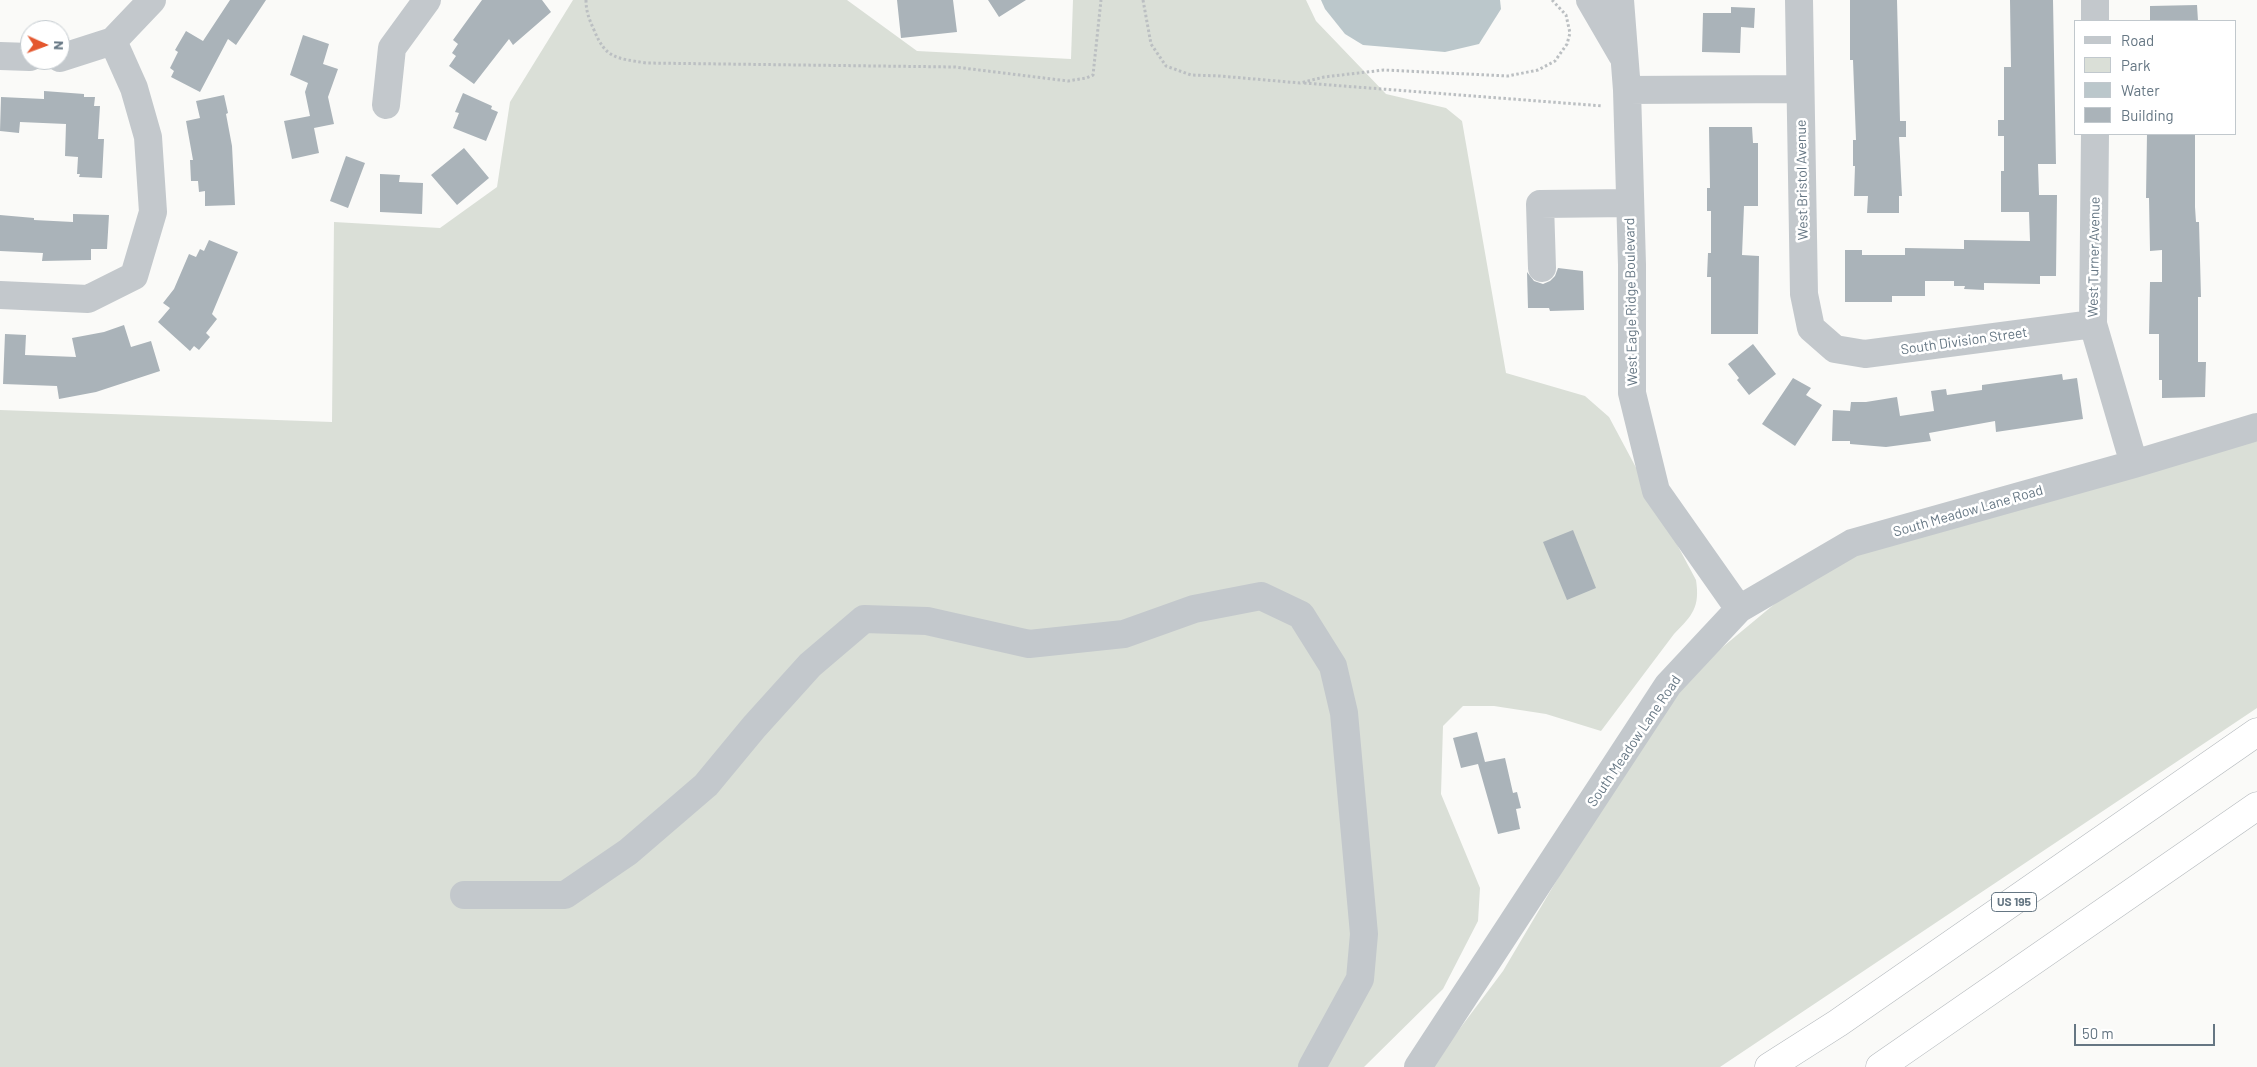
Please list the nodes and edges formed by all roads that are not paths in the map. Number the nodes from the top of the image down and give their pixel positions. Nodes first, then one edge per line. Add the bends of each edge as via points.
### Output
1 (152, 0) edge
2 (427, 0) edge
3 (1590, 0) edge
4 (1620, 0) edge
5 (1799, 0) edge
6 (2095, 0) edge
7 (2095, 20) edge
8 (113, 41) junction
9 (70, 55) edge
10 (0, 56) edge
11 (1623, 56) junction
12 (20, 57) edge
13 (1800, 89) junction
14 (1627, 90) junction
15 (386, 105) dead end
16 (2095, 135) edge
17 (1630, 203) junction
18 (1542, 268) dead end
19 (0, 296) edge
20 (2093, 324) junction
21 (1835, 349) joint
22 (2257, 427) edge
23 (2134, 464) junction
24 (1739, 609) junction
25 (2257, 732) edge
26 (2257, 806) edge
27 (464, 895) dead end
28 (1312, 1067) edge
29 (1418, 1067) edge
30 (1769, 1067) edge
31 (1880, 1067) edge

1 - 8 street
2 - 15 street via 392,48
3 - 11 street, West Eagle Ridge Boulevard
4 - 11 street, West Eagle Ridge Boulevard
5 - 13 street, West Bristol Avenue
6 - 7 street
8 - 9 street
8 - 19 street via 134,88 148,137 154,212 134,276 88,299
10 - 12 street
11 - 14 street, West Eagle Ridge Boulevard
13 - 14 street
13 - 21 street, West Bristol Avenue via 1804,294 1811,328
14 - 17 street, West Eagle Ridge Boulevard
16 - 20 street, West Turner Avenue
17 - 18 street via 1540,204
17 - 24 street, West Eagle Ridge Boulevard via 1632,393 1656,491
20 - 21 street, South Division Street via 1865,354
20 - 23 street, West Turner Avenue
22 - 23 street, South Meadow Lane Road
23 - 24 street, South Meadow Lane Road via 1852,543
24 - 29 street, South Meadow Lane Road via 1668,685
25 - 30 highway, US 195
26 - 31 highway
27 - 28 street via 565,895 620,857 706,785 810,665 864,619 927,621 1029,644 1124,634 1194,609 1261,596 1301,615 1334,666 1344,713 1364,934 1360,979

